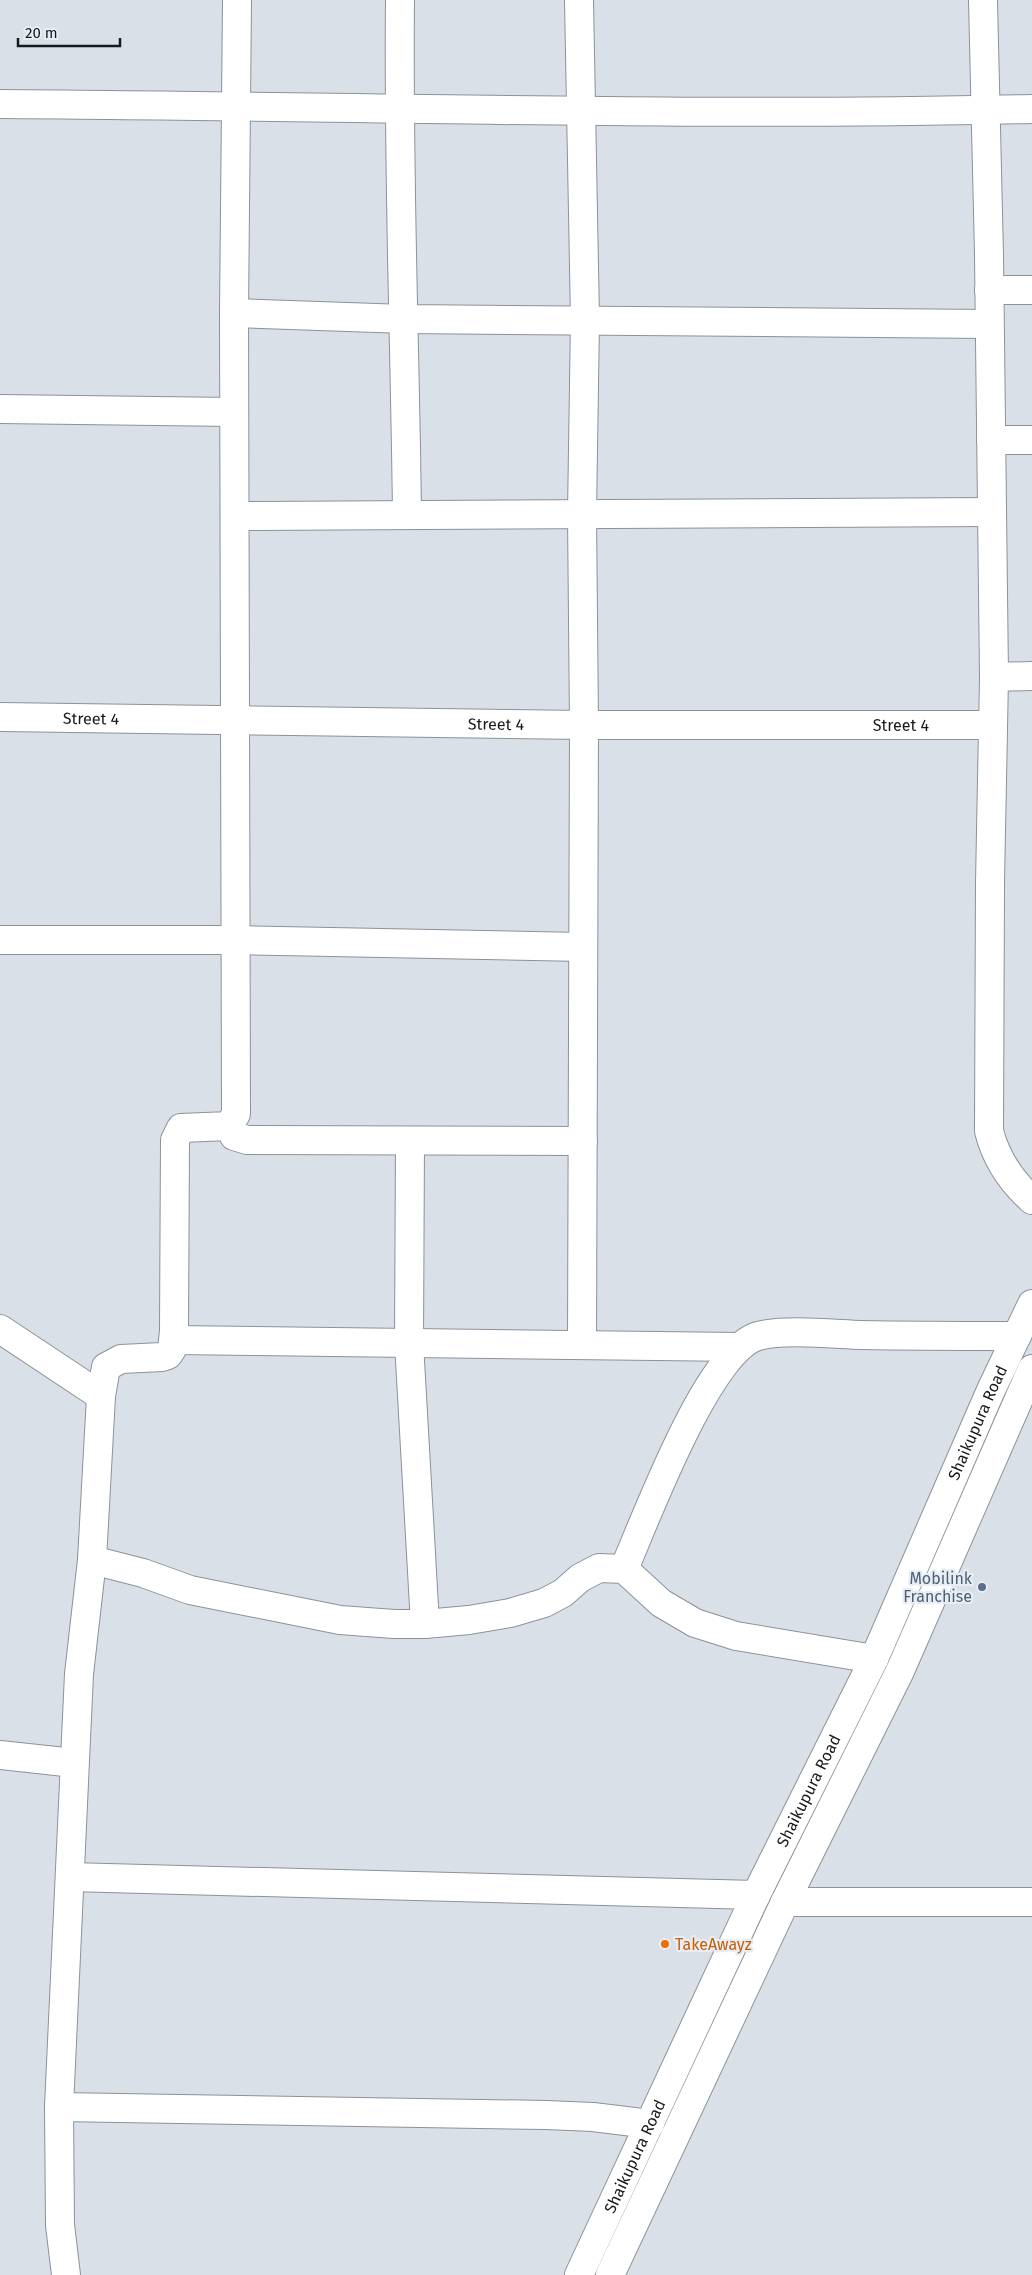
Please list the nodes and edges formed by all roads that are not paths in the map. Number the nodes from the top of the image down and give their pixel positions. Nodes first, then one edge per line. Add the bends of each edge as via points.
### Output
1 (237, 0) edge
2 (400, 0) edge
3 (579, 0) edge
4 (983, 0) edge
5 (0, 104) edge
6 (237, 105) junction
7 (399, 109) junction
8 (1032, 109) edge
9 (986, 110) junction
10 (581, 112) junction
11 (989, 290) junction
12 (1032, 290) edge
13 (234, 313) junction
14 (405, 319) junction
15 (585, 320) junction
16 (989, 324) junction
17 (0, 410) edge
18 (234, 412) junction
19 (991, 440) junction
20 (1032, 440) edge
21 (992, 512) junction
22 (582, 514) junction
23 (406, 515) junction
24 (235, 516) junction
25 (1032, 676) edge
26 (994, 677) junction
27 (0, 717) edge
28 (235, 721) junction
29 (584, 725) junction
30 (993, 725) junction
31 (0, 940) edge
32 (235, 940) junction
33 (583, 948) junction
34 (229, 1126) junction
35 (410, 1141) junction
36 (583, 1141) junction
37 (1032, 1200) edge
38 (1032, 1304) edge
39 (0, 1330) edge
40 (1017, 1336) junction
41 (174, 1340) junction
42 (409, 1343) junction
43 (582, 1345) junction
44 (740, 1347) junction
45 (1032, 1369) edge
46 (101, 1396) junction
47 (92, 1560) junction
48 (624, 1569) junction
49 (425, 1624) junction
50 (874, 1659) junction
51 (0, 1754) edge
52 (74, 1763) junction
53 (70, 1877) junction
54 (756, 1895) junction
55 (785, 1902) junction
56 (1032, 1902) edge
57 (59, 2107) junction
58 (650, 2124) junction
59 (66, 2275) edge
60 (579, 2275) edge
61 (610, 2275) edge

1 - 6 street
2 - 7 street
3 - 10 street
4 - 9 street
5 - 6 street
6 - 7 street
6 - 13 street
7 - 10 street
7 - 14 street
8 - 9 street
9 - 10 street
9 - 11 street
10 - 15 street
11 - 12 street
11 - 16 street
13 - 14 street
13 - 18 street
14 - 15 street
14 - 23 street
15 - 16 street
15 - 22 street
16 - 19 street
17 - 18 street
18 - 24 street
19 - 20 street
19 - 21 street
21 - 22 street
21 - 26 street
22 - 23 street
22 - 29 street
23 - 24 street
24 - 28 street
25 - 26 street
26 - 30 street
27 - 28 street, Street 4
28 - 29 street, Street 4
28 - 32 street
29 - 30 street, Street 4
29 - 33 street
30 - 37 street via 989,1131 994,1151 1017,1186
31 - 32 street
32 - 33 street
32 - 34 street via 236,1114
33 - 36 street
34 - 35 street via 234,1136 247,1140
34 - 41 street via 181,1128 175,1140
35 - 36 street
35 - 42 street
36 - 43 street
38 - 40 street, Shaikupura Road
39 - 46 street
40 - 44 street via 797,1333 758,1336
40 - 50 street, Shaikupura Road
41 - 42 street
41 - 46 street via 168,1355 121,1359 106,1367
42 - 43 street
42 - 49 street
43 - 44 street
44 - 48 street via 715,1376 686,1427
45 - 55 street, Shaikupura Road via 900,1671
46 - 47 street
47 - 49 street via 190,1590 300,1613 340,1620
47 - 52 street via 79,1674
48 - 49 street via 599,1568 544,1603 510,1613
48 - 50 street via 661,1603 695,1623 736,1636
50 - 54 street, Shaikupura Road
51 - 52 street
52 - 53 street
53 - 54 street
53 - 57 street
54 - 58 street, Shaikupura Road
55 - 56 street
55 - 61 street, Shaikupura Road
57 - 58 street via 546,2115
57 - 59 street via 60,2225
58 - 60 street, Shaikupura Road

